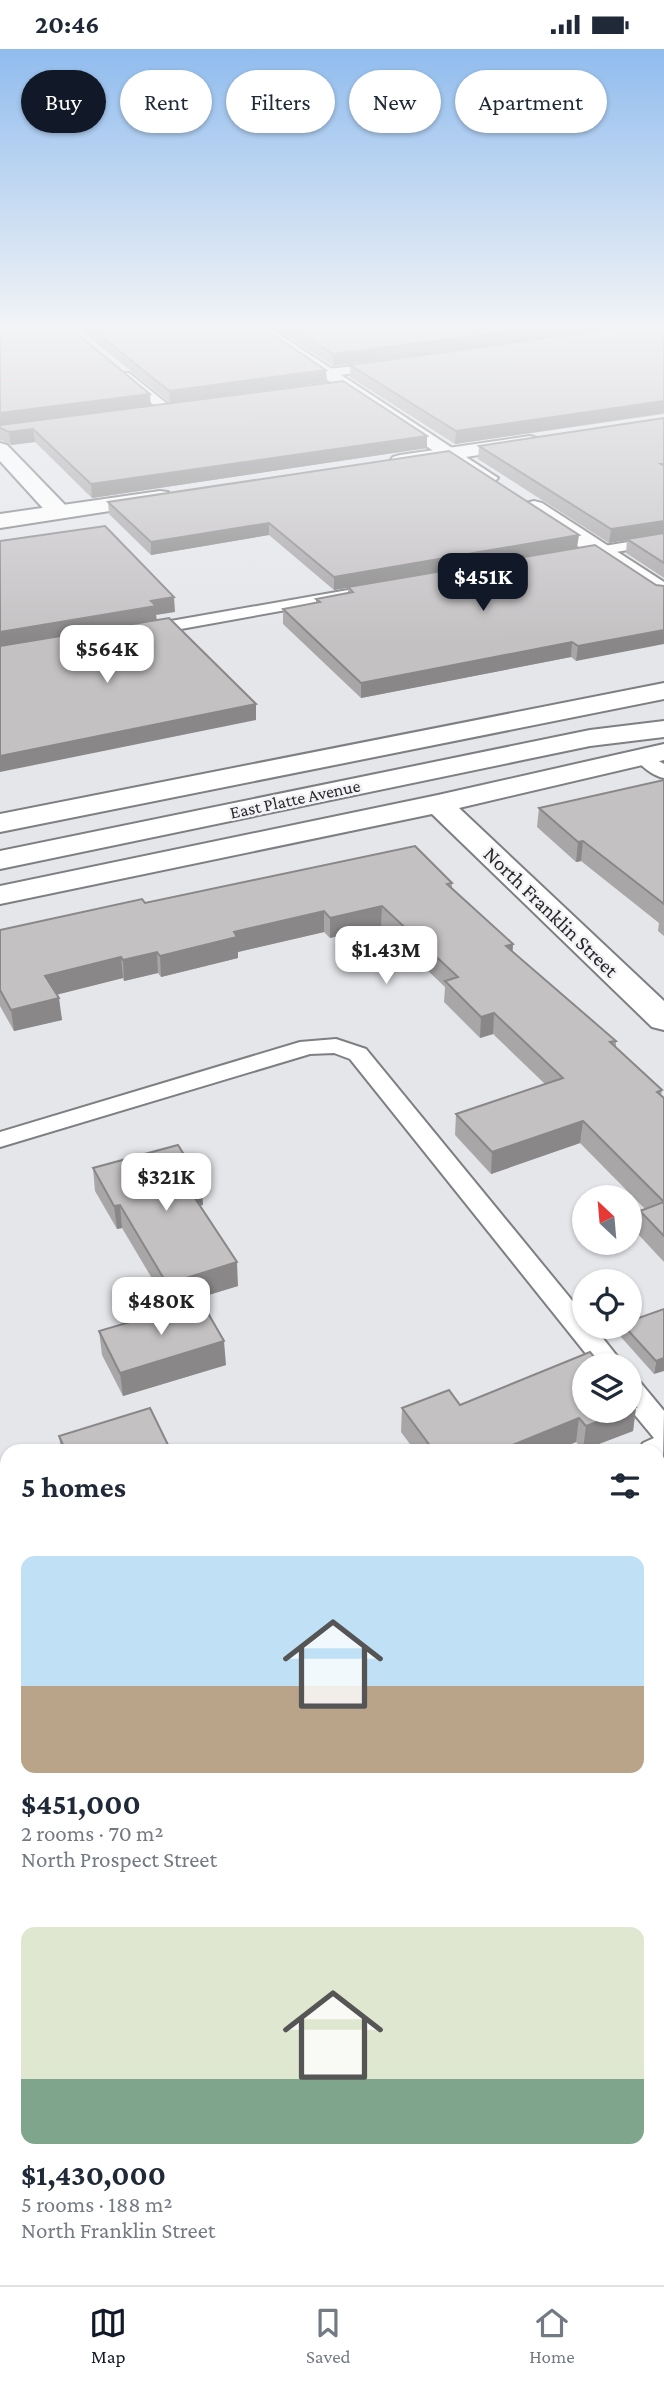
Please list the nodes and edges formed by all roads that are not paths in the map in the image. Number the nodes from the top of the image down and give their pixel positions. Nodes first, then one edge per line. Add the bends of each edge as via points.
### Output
1 (418, 433) edge
2 (544, 439) edge
3 (0, 449) edge
4 (449, 454) junction
5 (383, 464) edge
6 (180, 494) edge
7 (59, 512) junction
8 (0, 521) edge
9 (664, 540) edge
10 (601, 551) junction
11 (568, 557) edge
12 (365, 592) edge
13 (664, 592) edge
14 (122, 634) edge
15 (664, 691) edge
16 (664, 714) edge
17 (664, 729) edge
18 (590, 737) junction
19 (657, 761) edge
20 (438, 804) junction
21 (0, 823) edge
22 (0, 860) edge
23 (0, 895) edge
24 (664, 1020) edge
25 (0, 1140) edge
26 (600, 1353) edge
27 (642, 1404) edge
28 (664, 1431) edge

1 - 4 street
2 - 4 street
3 - 7 street
4 - 5 street
4 - 10 street
6 - 7 street
7 - 8 street
9 - 10 lane
10 - 11 lane
10 - 13 street
12 - 14 lane
15 - 21 street
16 - 18 street, East Platte Avenue
17 - 18 street, East Platte Avenue
18 - 22 street, East Platte Avenue
19 - 20 street
20 - 23 street
20 - 24 street, North Franklin Street
25 - 26 lane via 308,1047 336,1046 358,1054
27 - 28 lane

